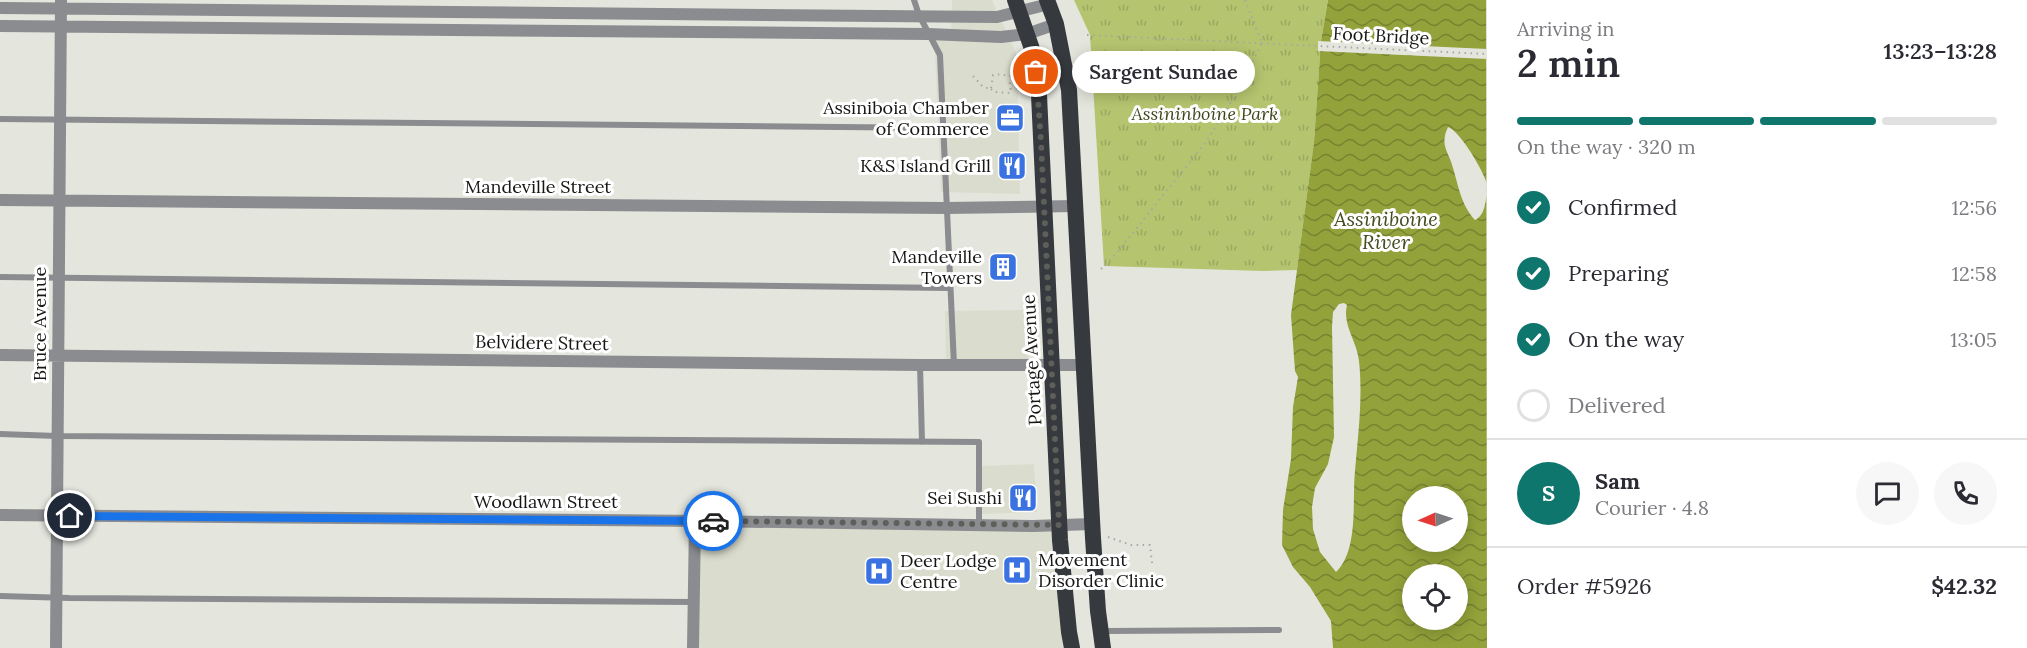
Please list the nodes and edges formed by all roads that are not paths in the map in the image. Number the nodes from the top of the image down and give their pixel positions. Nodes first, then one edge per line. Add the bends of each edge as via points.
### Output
1 (914, 0) edge
2 (1048, 2) edge
3 (61, 4) edge
4 (1017, 6) edge
5 (0, 8) edge
6 (497, 12) junction
7 (919, 15) junction
8 (1056, 24) junction
9 (0, 26) edge
10 (60, 27) junction
11 (497, 30) junction
12 (928, 33) junction
13 (1027, 34) junction
14 (0, 119) edge
15 (60, 120) junction
16 (942, 128) junction
17 (0, 200) edge
18 (59, 201) junction
19 (1076, 206) junction
20 (1044, 207) junction
21 (946, 208) junction
22 (0, 277) edge
23 (58, 279) junction
24 (950, 288) junction
25 (0, 356) edge
26 (58, 356) junction
27 (920, 365) junction
28 (954, 365) junction
29 (1052, 365) junction
30 (1084, 365) junction
31 (0, 434) edge
32 (57, 436) junction
33 (922, 442) junction
34 (0, 515) edge
35 (57, 516) junction
36 (695, 521) junction
37 (1092, 524) junction
38 (979, 525) junction
39 (1059, 525) junction
40 (0, 596) edge
41 (56, 597) junction
42 (694, 602) junction
43 (1279, 630) dead end
44 (1100, 631) junction
45 (56, 648) edge
46 (693, 648) edge
47 (1072, 648) edge
48 (1103, 648) edge

1 - 7 lane
2 - 4 street
2 - 8 highway
3 - 5 street
3 - 6 street
3 - 10 street, Bruce Avenue
4 - 7 street via 997,17
4 - 13 highway, Portage Avenue
6 - 7 street
6 - 11 street
7 - 12 lane
8 - 13 street
8 - 19 highway via 1070,90
9 - 10 street
10 - 11 street
10 - 15 street, Bruce Avenue
11 - 12 street
12 - 13 street via 1001,37
12 - 16 lane via 940,55
13 - 20 highway, Portage Avenue via 1039,95
14 - 15 lane
15 - 16 lane
15 - 18 street, Bruce Avenue
16 - 21 lane
17 - 18 street, Mandeville Street
18 - 21 street, Mandeville Street
18 - 23 street, Bruce Avenue
19 - 20 street, Mandeville Street
19 - 30 highway
20 - 21 street, Mandeville Street
20 - 29 highway, Portage Avenue
21 - 24 lane
22 - 23 lane
23 - 24 lane
23 - 26 street, Bruce Avenue
24 - 28 lane
25 - 26 street, Belvidere Street
26 - 27 street, Belvidere Street
26 - 32 street, Bruce Avenue
27 - 28 street, Belvidere Street
27 - 33 lane
28 - 29 street, Belvidere Street
29 - 30 street, Belvidere Street
29 - 39 highway, Portage Avenue
30 - 37 highway
31 - 32 lane
32 - 33 lane
32 - 35 street, Bruce Avenue
33 - 38 lane via 979,442
34 - 35 street, Woodlawn Street
35 - 36 street, Woodlawn Street
35 - 41 street, Bruce Avenue
36 - 38 street, Woodlawn Street
36 - 42 street
37 - 39 street, Woodlawn Street
37 - 44 highway
38 - 39 street, Woodlawn Street
39 - 47 highway, Portage Avenue
40 - 41 lane
41 - 42 lane
41 - 45 street, Bruce Avenue
42 - 46 street
43 - 44 lane
44 - 48 highway

